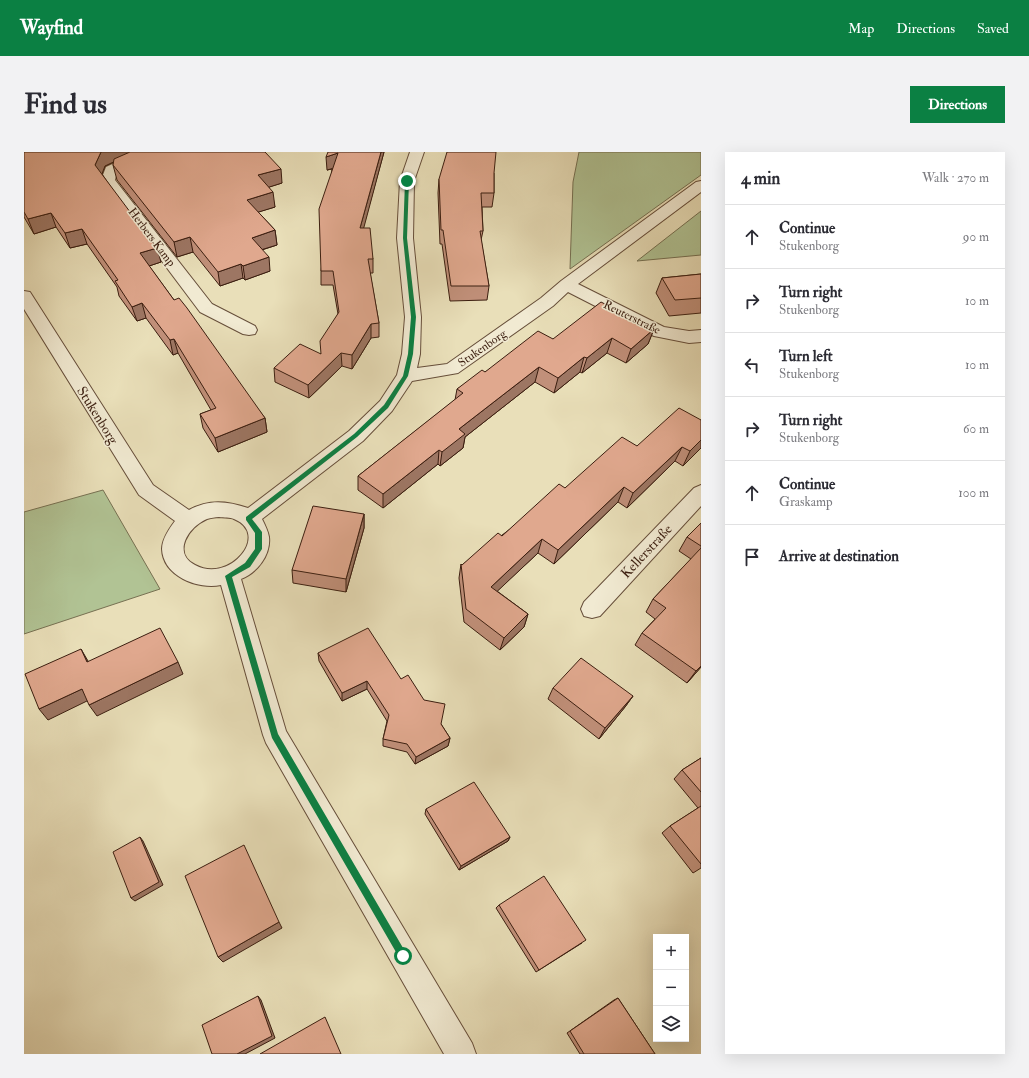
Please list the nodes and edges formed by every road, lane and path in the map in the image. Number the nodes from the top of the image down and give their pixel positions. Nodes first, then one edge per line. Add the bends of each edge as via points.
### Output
1 (163, 152) edge
2 (417, 152) edge
3 (701, 185) edge
4 (567, 285) junction
5 (24, 296) edge
6 (250, 330) dead end
7 (701, 336) edge
8 (406, 376) junction
9 (701, 493) edge
10 (249, 518) junction
11 (188, 520) junction
12 (228, 576) junction
13 (592, 609) dead end
14 (461, 1054) edge

1 - 6 street, Herbers Kamp via 111,170 108,180 206,308
2 - 8 street via 407,181 405,238 413,317 411,354
3 - 4 street, Stukenborg
4 - 7 street, Reuterstraße via 660,332 689,337
4 - 8 street, Stukenborg via 452,369
5 - 11 street, Stukenborg via 146,490
8 - 10 street via 386,406 356,436
9 - 13 street, Kellerstraße
10 - 11 street via 235,511 219,509 202,512
10 - 12 street via 258,532 258,549 248,565
11 - 12 street via 176,533 172,548 177,563 190,574 209,578
12 - 14 street via 275,735

